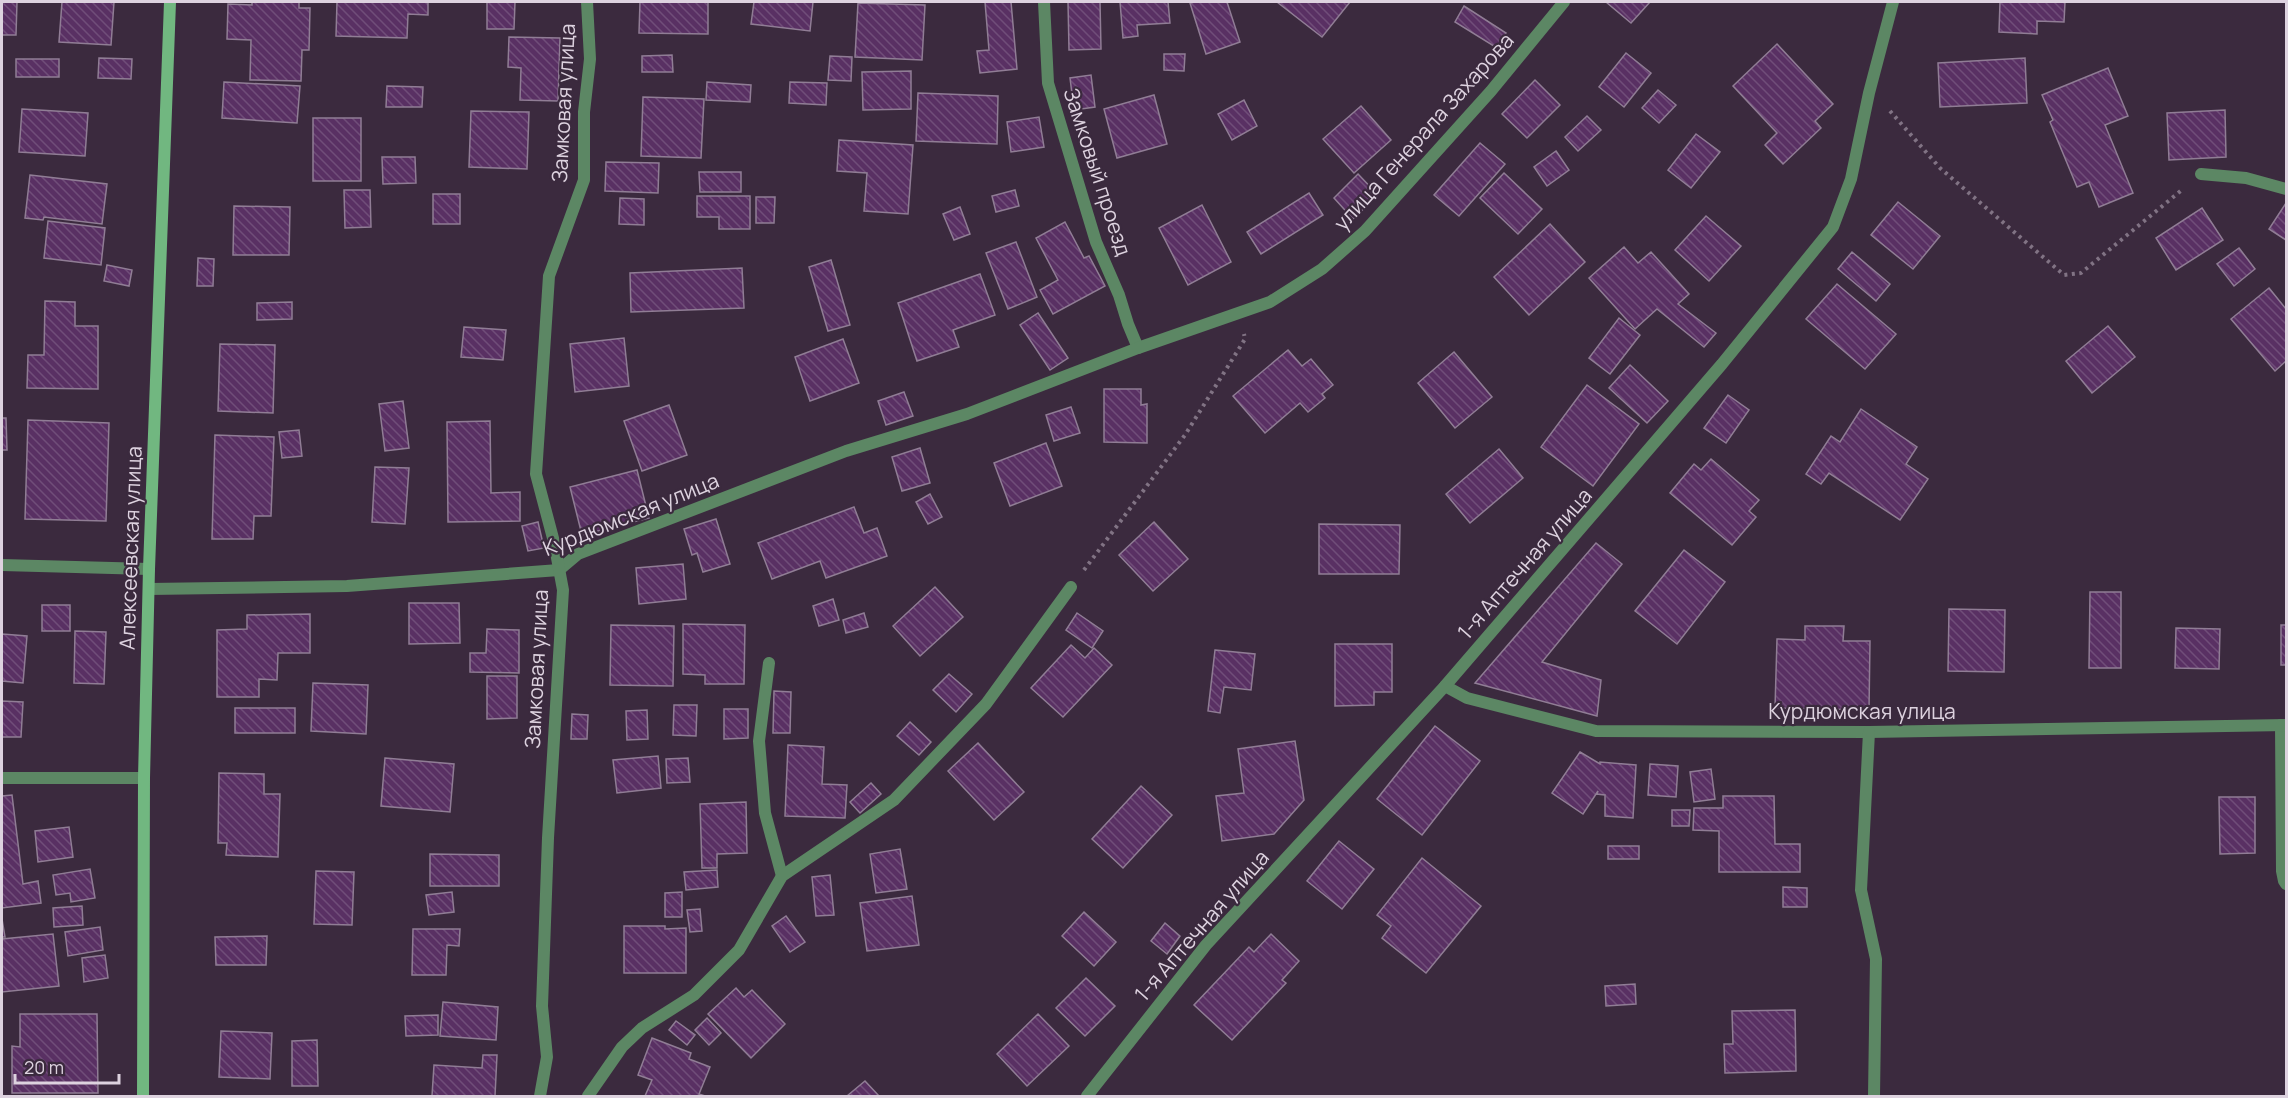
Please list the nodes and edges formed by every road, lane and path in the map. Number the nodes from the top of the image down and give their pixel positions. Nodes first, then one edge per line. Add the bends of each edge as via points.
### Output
1 (170, 2) edge
2 (587, 2) edge
3 (1044, 2) edge
4 (1564, 2) edge
5 (1893, 2) edge
6 (1869, 93) junction
7 (2201, 174) joint
8 (2286, 189) edge
9 (1241, 313) junction
10 (1138, 348) junction
11 (2, 565) edge
12 (149, 569) junction
13 (559, 570) junction
14 (1071, 587) joint
15 (149, 589) junction
16 (770, 663) dead end
17 (1445, 686) junction
18 (2284, 725) edge
19 (1869, 732) junction
20 (2, 778) edge
21 (144, 778) junction
22 (782, 876) junction
23 (2286, 884) edge
24 (143, 1096) edge
25 (540, 1096) edge
26 (588, 1096) edge
27 (1087, 1096) edge
28 (1874, 1096) edge

1 - 12 street, Алексеевская улица
2 - 13 street, Замковая улица via 590,59 584,180 549,276 536,474
3 - 10 street, Замковый проезд via 1047,83 1096,242
4 - 9 street, улица Генерала Захарова via 1491,91 1365,231 1322,269 1270,302
5 - 6 street, 1-я Аптечная улица
6 - 7 path via 1940,168 2064,274 2081,273
6 - 17 street, 1-я Аптечная улица via 1851,179 1833,227 1722,364
7 - 8 street via 2246,178
9 - 10 street, улица Генерала Захарова
9 - 14 path via 1245,339 1185,435
10 - 13 street, Курдюмская улица via 967,414 846,451 578,554
11 - 12 street
12 - 15 street, Алексеевская улица
13 - 15 street, Курдюмская улица via 347,586
13 - 25 street, Замковая улица via 563,591 542,1006 547,1058
14 - 22 street via 986,704 894,800
15 - 21 street, Алексеевская улица
16 - 22 street via 759,741 765,813
17 - 19 street, Курдюмская улица via 1467,698 1596,731
17 - 27 street, 1-я Аптечная улица via 1206,945
18 - 19 street, Курдюмская улица
18 - 23 street via 2282,871
19 - 28 street via 1861,891 1875,959
20 - 21 street
21 - 24 street, Алексеевская улица
22 - 26 street via 739,950 694,995 642,1028 622,1047

